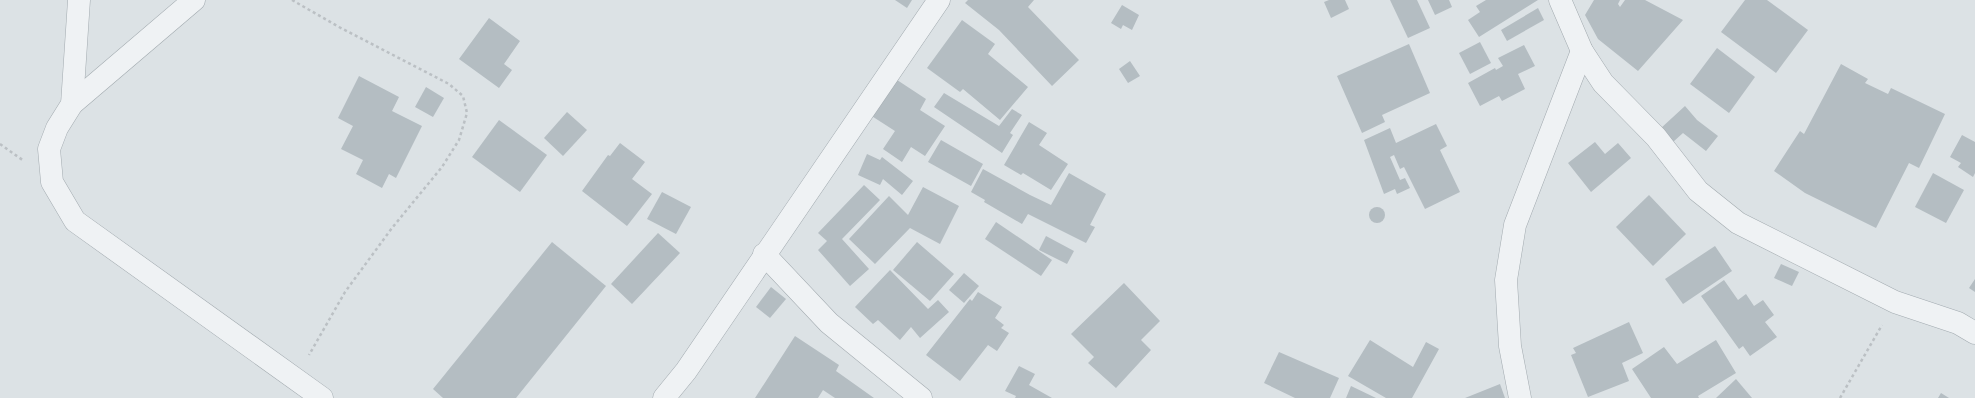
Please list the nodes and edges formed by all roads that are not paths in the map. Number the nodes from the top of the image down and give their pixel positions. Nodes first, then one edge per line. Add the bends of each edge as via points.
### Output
1 (79, 0) edge
2 (194, 0) edge
3 (939, 0) edge
4 (1560, 0) edge
5 (1582, 51) junction
6 (72, 104) junction
7 (764, 254) junction
8 (1975, 333) edge
9 (322, 398) edge
10 (664, 398) edge
11 (921, 398) edge
12 (1520, 398) edge

1 - 6 street
2 - 6 street
3 - 7 street
4 - 5 street
5 - 8 street via 1602,83 1656,137 1698,191 1738,222 1895,302 1958,323
5 - 12 street via 1515,225 1506,280 1510,346
6 - 9 street via 57,128 49,149 52,182 75,221
7 - 10 street via 686,371
7 - 11 street via 829,323

